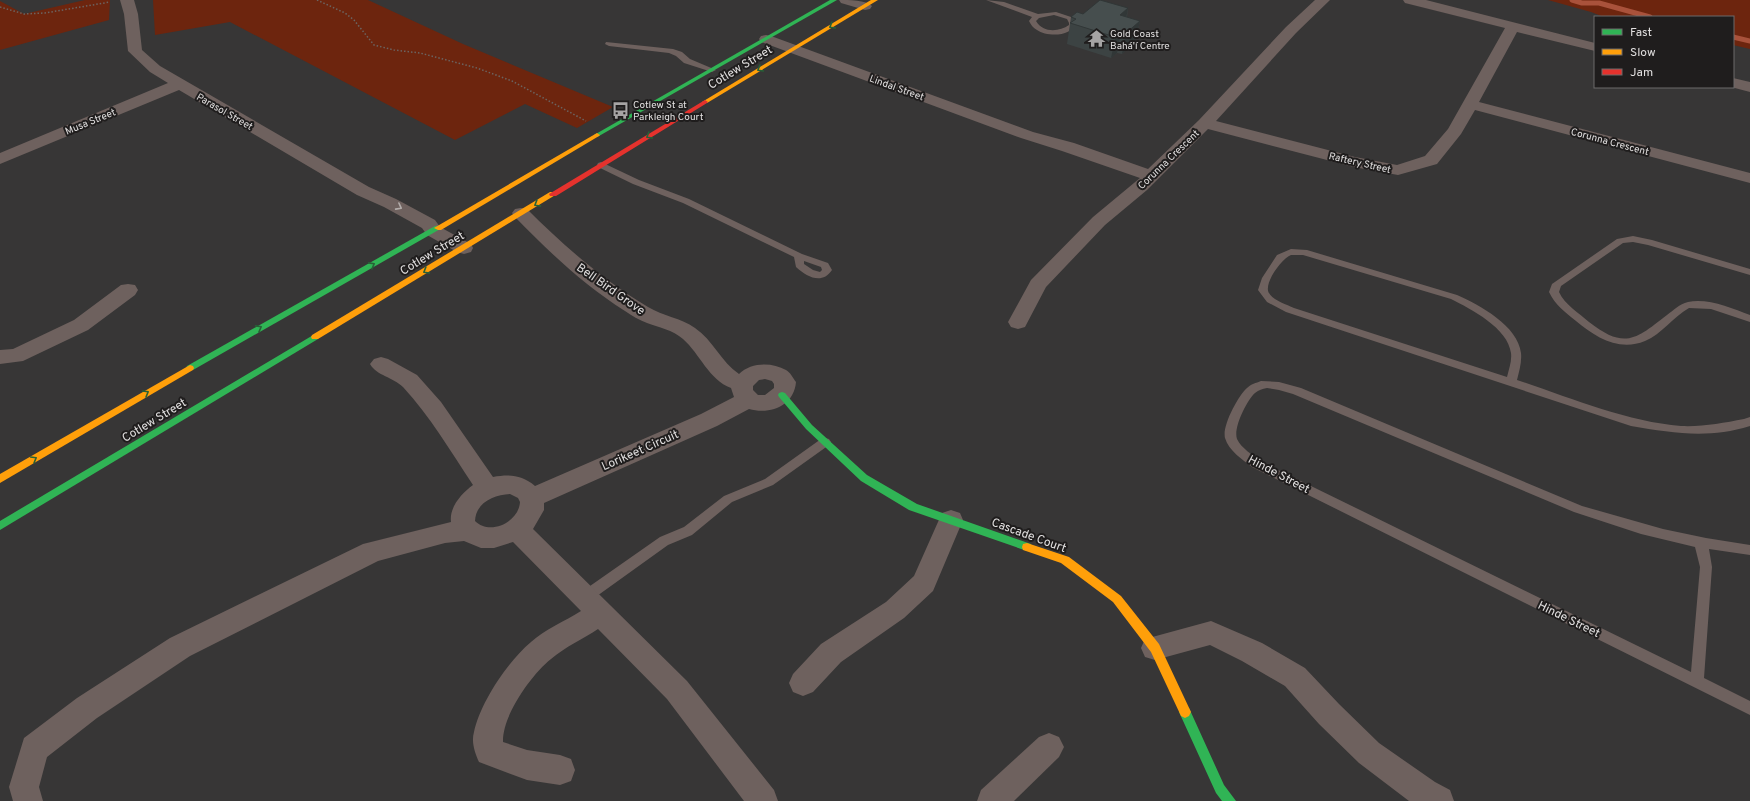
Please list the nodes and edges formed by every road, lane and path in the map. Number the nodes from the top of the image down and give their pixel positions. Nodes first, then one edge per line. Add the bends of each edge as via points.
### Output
1 (317, 0) edge
2 (834, 0) edge
3 (846, 0) edge
4 (989, 0) edge
5 (1323, 0) edge
6 (1410, 0) edge
7 (122, 1) edge
8 (870, 3) edge
9 (0, 7) edge
10 (1036, 16) junction
11 (1513, 27) junction
12 (766, 39) junction
13 (609, 44) dead end
14 (1594, 48) edge
15 (793, 49) junction
16 (712, 70) junction
17 (1734, 82) edge
18 (180, 84) junction
19 (1750, 87) edge
20 (1470, 104) junction
21 (590, 122) dead end
22 (1205, 123) junction
23 (0, 158) edge
24 (601, 165) junction
25 (1750, 178) edge
26 (1146, 181) junction
27 (521, 213) junction
28 (433, 231) junction
29 (464, 248) junction
30 (798, 256) dead end
31 (1750, 272) edge
32 (128, 290) dead end
33 (1750, 319) edge
34 (1018, 322) dead end
35 (0, 357) edge
36 (381, 364) dead end
37 (1511, 382) junction
38 (745, 392) junction
39 (782, 395) junction
40 (1750, 421) edge
41 (825, 442) junction
42 (0, 479) edge
43 (488, 488) junction
44 (531, 498) junction
45 (951, 520) junction
46 (0, 526) edge
47 (466, 530) junction
48 (517, 530) junction
49 (1701, 543) junction
50 (1750, 550) edge
51 (593, 605) junction
52 (1155, 648) junction
53 (1697, 682) junction
54 (803, 683) dead end
55 (1750, 708) edge
56 (1049, 747) dead end
57 (560, 770) dead end
58 (28, 801) edge
59 (763, 801) edge
60 (992, 801) edge
61 (1230, 801) edge
62 (1439, 801) edge

1 - 21 path via 345,12 371,43 477,68 512,81
2 - 12 main road, Cotlew Street
3 - 8 street
4 - 10 lane
5 - 22 street, Corunna Crescent via 1291,30
6 - 11 street
7 - 9 path via 45,13 24,14
7 - 18 street, Parasol Street via 131,14 135,50 155,69
8 -> 15 main road, Cotlew Street
10 - 10 lane via 1047,13 1061,14 1073,23 1064,31 1047,31 1033,24
11 - 14 street
11 - 20 street, Raftery Street
12 - 15 street, Lindal Street
12 - 16 main road, Cotlew Street
13 - 16 lane via 679,54 687,61
15 -> 24 main road, Cotlew Street
15 - 26 street, Lindal Street via 1027,135 1064,153
16 - 28 main road, Cotlew Street
17 - 19 street
18 - 23 street, Musa Street
18 - 28 street, Parasol Street via 363,191 379,210 414,231
20 - 22 street, Raftery Street via 1455,131 1431,160 1398,170 1354,162
20 - 25 street, Corunna Crescent
22 - 26 street, Corunna Crescent
24 -> 27 main road, Cotlew Street
24 - 30 lane via 636,182 686,201
26 - 34 street, Corunna Crescent via 1099,221 1038,284
27 - 29 main road, Cotlew Street
27 - 38 street, Bell Bird Grove via 557,250 609,290 645,314 689,333
28 - 29 street, Parasol Street
42 -> 28 main road, Cotlew Street via 238,340
29 -> 46 main road, Cotlew Street
31 - 33 lane via 1650,242 1626,240 1620,241 1557,284 1554,292 1559,300 1589,327 1604,337 1628,342 1642,339 1688,305 1715,308
32 - 35 street via 80,325 16,356
36 - 43 street via 409,380 423,396
37 - 37 lane via 1279,306 1266,295 1263,289 1264,282 1280,257 1296,251 1464,301 1497,322 1512,342 1516,357
37 - 40 lane via 1610,416 1661,428 1706,430
38 - 39 street via 757,403 768,403
38 - 39 street via 751,375 758,372 775,373 786,385
38 - 44 street, Lorikeet Circuit via 702,423
39 - 41 main road, Cascade Court
41 - 45 main road, Cascade Court via 864,478 913,507
41 - 51 lane via 769,482 728,499 688,531 664,541
43 - 44 street via 513,484 522,488
43 - 47 street via 468,503 463,522
44 - 48 street via 533,506 529,516
45 - 52 main road, Cascade Court via 1065,560 1117,599
45 - 54 street via 924,583 894,610 831,653
47 - 48 street via 479,538 490,539
47 - 58 street via 372,552 180,647 87,708 34,748 24,787
48 - 51 street
49 - 50 lane, Hinde Street
49 - 53 lane via 1706,567
49 - 53 lane, Hinde Street via 1645,530 1578,509 1288,388 1265,385 1254,387 1231,423 1232,442 1242,454 1256,464
51 - 57 street via 541,650 515,678 497,710 488,733 489,752 527,765
51 - 59 street via 677,690
52 - 61 main road, Cascade Court via 1220,789
52 - 62 street via 1211,633 1252,652 1295,677 1369,753
53 - 55 lane, Hinde Street
56 - 60 street

